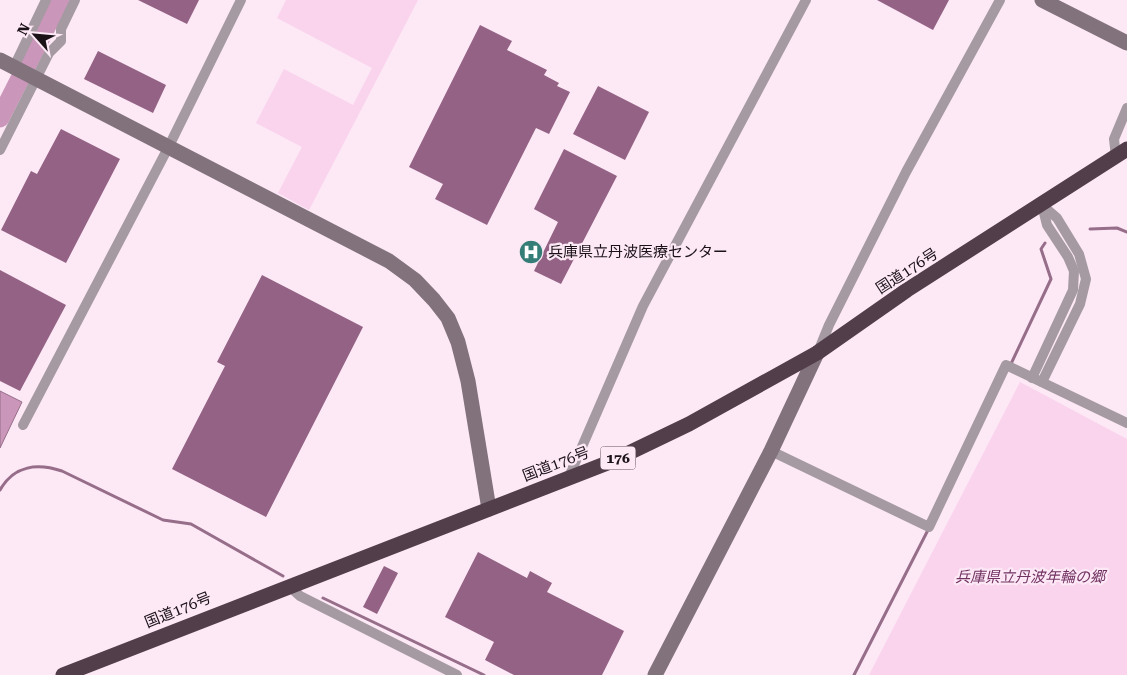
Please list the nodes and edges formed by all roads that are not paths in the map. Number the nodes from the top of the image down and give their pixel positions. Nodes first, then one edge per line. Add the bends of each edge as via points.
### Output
1 (46, 0) edge
2 (75, 0) edge
3 (241, 0) edge
4 (806, 0) edge
5 (1000, 0) edge
6 (1042, 0) edge
7 (1127, 43) edge
8 (4, 65) edge
9 (34, 78) junction
10 (1127, 108) edge
11 (170, 146) junction
12 (0, 150) edge
13 (1122, 153) edge
14 (1042, 205) junction
15 (817, 353) junction
16 (1037, 380) junction
17 (1127, 423) edge
18 (23, 425) dead end
19 (771, 450) junction
20 (568, 479) junction
21 (489, 509) junction
22 (289, 586) junction
23 (63, 675) edge
24 (457, 675) edge
25 (655, 675) edge

1 - 8 street
2 - 9 street via 61,29 61,41 49,53
3 - 11 street
4 - 20 street via 643,306
5 - 15 street via 906,172
6 - 7 street
8 - 9 street
9 - 11 street
9 - 12 street
10 - 13 street via 1114,139
11 - 18 street
11 - 21 street via 389,262 415,280 434,300 448,318 466,371
13 - 14 highway, 国道176号 / 176
14 - 15 highway, 国道176号 / 176 via 907,290
14 - 16 street via 1047,224 1074,271 1073,290
15 - 19 street
15 - 20 highway, 国道176号 / 176 via 689,424
16 - 17 street
16 - 19 street via 1006,365 929,527
19 - 25 street
20 - 21 highway, 国道176号 / 176
21 - 22 highway, 国道176号 / 176
22 - 23 highway, 国道176号 / 176
22 - 24 street via 300,596

